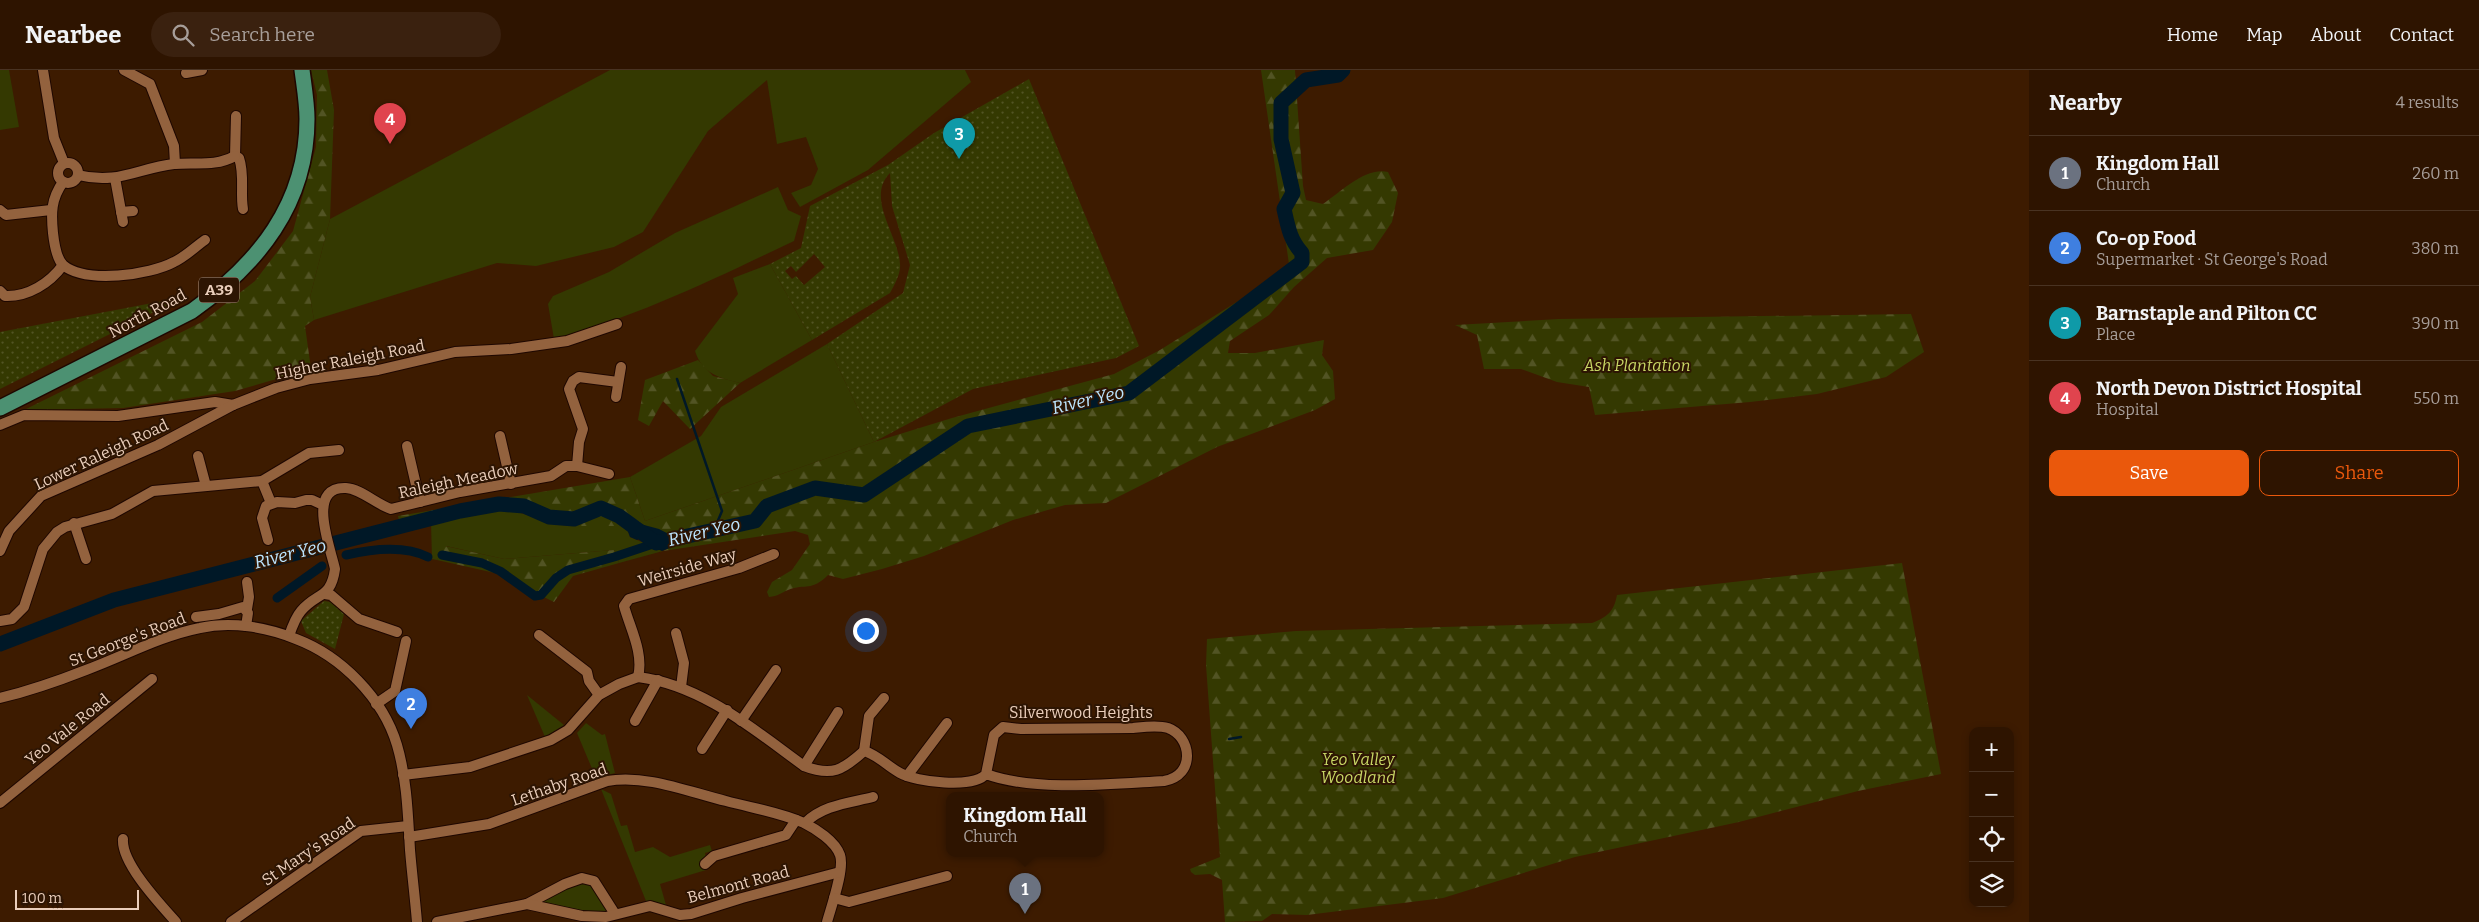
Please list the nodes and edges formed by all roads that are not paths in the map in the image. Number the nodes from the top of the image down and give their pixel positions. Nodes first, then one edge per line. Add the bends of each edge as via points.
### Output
1 (43, 70) edge
2 (124, 70) edge
3 (202, 70) edge
4 (302, 70) edge
5 (186, 73) dead end
6 (236, 116) dead end
7 (235, 156) junction
8 (64, 163) junction
9 (175, 164) junction
10 (78, 175) junction
11 (115, 178) junction
12 (63, 182) junction
13 (243, 209) dead end
14 (0, 210) edge
15 (51, 210) junction
16 (134, 211) dead end
17 (205, 240) dead end
18 (63, 265) junction
19 (0, 291) edge
20 (617, 324) dead end
21 (621, 367) dead end
22 (618, 382) junction
23 (616, 397) dead end
24 (234, 405) junction
25 (0, 408) edge
26 (0, 425) edge
27 (500, 436) dead end
28 (407, 446) dead end
29 (339, 450) dead end
30 (198, 456) dead end
31 (576, 466) junction
32 (609, 474) dead end
33 (262, 481) junction
34 (511, 484) junction
35 (206, 486) junction
36 (420, 502) junction
37 (271, 503) junction
38 (323, 505) junction
39 (74, 523) junction
40 (268, 540) dead end
41 (0, 551) edge
42 (774, 554) dead end
43 (86, 559) dead end
44 (247, 582) dead end
45 (325, 594) junction
46 (247, 609) junction
47 (196, 617) dead end
48 (0, 621) edge
49 (246, 626) junction
50 (397, 632) dead end
51 (676, 632) dead end
52 (539, 635) dead end
53 (289, 636) junction
54 (406, 641) dead end
55 (776, 670) dead end
56 (638, 677) junction
57 (152, 679) dead end
58 (658, 680) junction
59 (681, 687) junction
60 (599, 695) junction
61 (0, 698) edge
62 (884, 698) dead end
63 (376, 704) junction
64 (726, 710) junction
65 (838, 712) dead end
66 (741, 720) junction
67 (635, 722) dead end
68 (947, 723) dead end
69 (702, 749) dead end
70 (864, 750) junction
71 (804, 766) junction
72 (986, 774) junction
73 (403, 776) junction
74 (908, 776) junction
75 (873, 797) dead end
76 (0, 803) edge
77 (800, 822) junction
78 (409, 831) junction
79 (123, 839) dead end
80 (705, 864) dead end
81 (840, 872) junction
82 (947, 876) dead end
83 (834, 898) junction
84 (527, 904) junction
85 (615, 914) junction
86 (176, 922) edge
87 (231, 922) edge
88 (418, 922) edge
89 (437, 922) edge
90 (827, 922) edge

1 - 8 street via 54,138
2 - 9 street via 150,84 174,146
3 - 5 street
4 - 25 main road, North Road / A39 via 307,119 304,153 277,228 247,266 192,310
6 - 7 street
7 - 9 street via 225,162
7 - 13 street via 239,158 243,172 240,192
8 - 10 street via 75,165
8 - 12 street via 58,172
9 - 11 street
10 - 11 street via 93,179
10 - 12 street via 71,183
11 - 16 street via 122,217
12 - 15 street
14 - 15 street via 6,215
15 - 18 street via 58,257
17 - 18 street via 174,262 150,272 106,276 85,274
18 - 19 street via 54,277 17,297 5,296
20 - 24 street, Higher Raleigh Road via 568,341 455,352 378,370 310,379
21 - 22 street
22 - 23 street
22 - 31 street via 579,377 569,389 583,429
24 - 26 street, Higher Raleigh Road via 215,402 118,416 24,415
24 - 41 street, Lower Raleigh Road via 158,445 41,496 9,531
27 - 34 street via 508,451
28 - 36 street via 414,459
29 - 33 street via 309,453
30 - 35 street
31 - 32 street
31 - 34 street, Raleigh Meadow via 566,466 551,476
33 - 35 street
33 - 37 street
34 - 36 street, Raleigh Meadow
35 - 39 street via 153,491 112,514
36 - 38 street, Raleigh Meadow via 391,509 346,488 327,495
37 - 38 street via 295,504 312,500
37 - 40 street via 263,512
38 - 45 street via 323,519 335,569
39 - 43 street
39 - 48 street via 57,532 43,548 19,613 12,619
42 - 56 street, Weirside Way via 740,568 629,599 624,606 637,647
44 - 46 street
45 - 50 street via 331,595 359,619
45 - 53 street via 300,612
46 - 47 street via 240,607
46 - 49 street
49 - 53 street, St George's Road
49 - 61 street, St George's Road via 214,626 186,631 49,684
51 - 59 street via 684,663
52 - 60 street via 587,672
53 - 63 street, St George's Road via 330,656 361,684
54 - 63 street via 395,691
55 - 66 street
56 - 58 street
56 - 60 street
57 - 76 street, Yeo Vale Road
58 - 59 street
58 - 67 street
59 - 64 street
60 - 73 street via 568,730 552,740 470,767
62 - 70 street via 869,716
63 - 73 street, St George's Road via 397,744
64 - 66 street
64 - 69 street
65 - 71 street
66 - 71 street
68 - 74 street
70 - 71 street via 848,766 835,771 817,771
70 - 74 street
72 - 72 street, Silverwood Heights via 994,735 1003,726 1021,729 1167,728 1178,736 1187,753 1183,773 1164,781 1029,783 1001,780
72 - 74 street via 968,783
73 - 78 street, St George's Road
75 - 77 street via 824,809
77 - 78 street, Lethaby Road via 660,784 612,780 489,824
77 - 80 street via 786,835 714,856
77 - 81 street, Lethaby Road via 821,833 838,850
78 - 87 street, St Mary's Road via 360,831
78 - 88 street, St George's Road
79 - 86 street via 125,855
81 - 83 street
81 - 85 street, Belmont Road via 691,914 650,906
82 - 83 street via 849,902
83 - 90 street
84 - 85 street, Belmont Road via 582,916
84 - 85 street, Belmont Road via 582,878 594,881
84 - 89 street, Belmont Road

